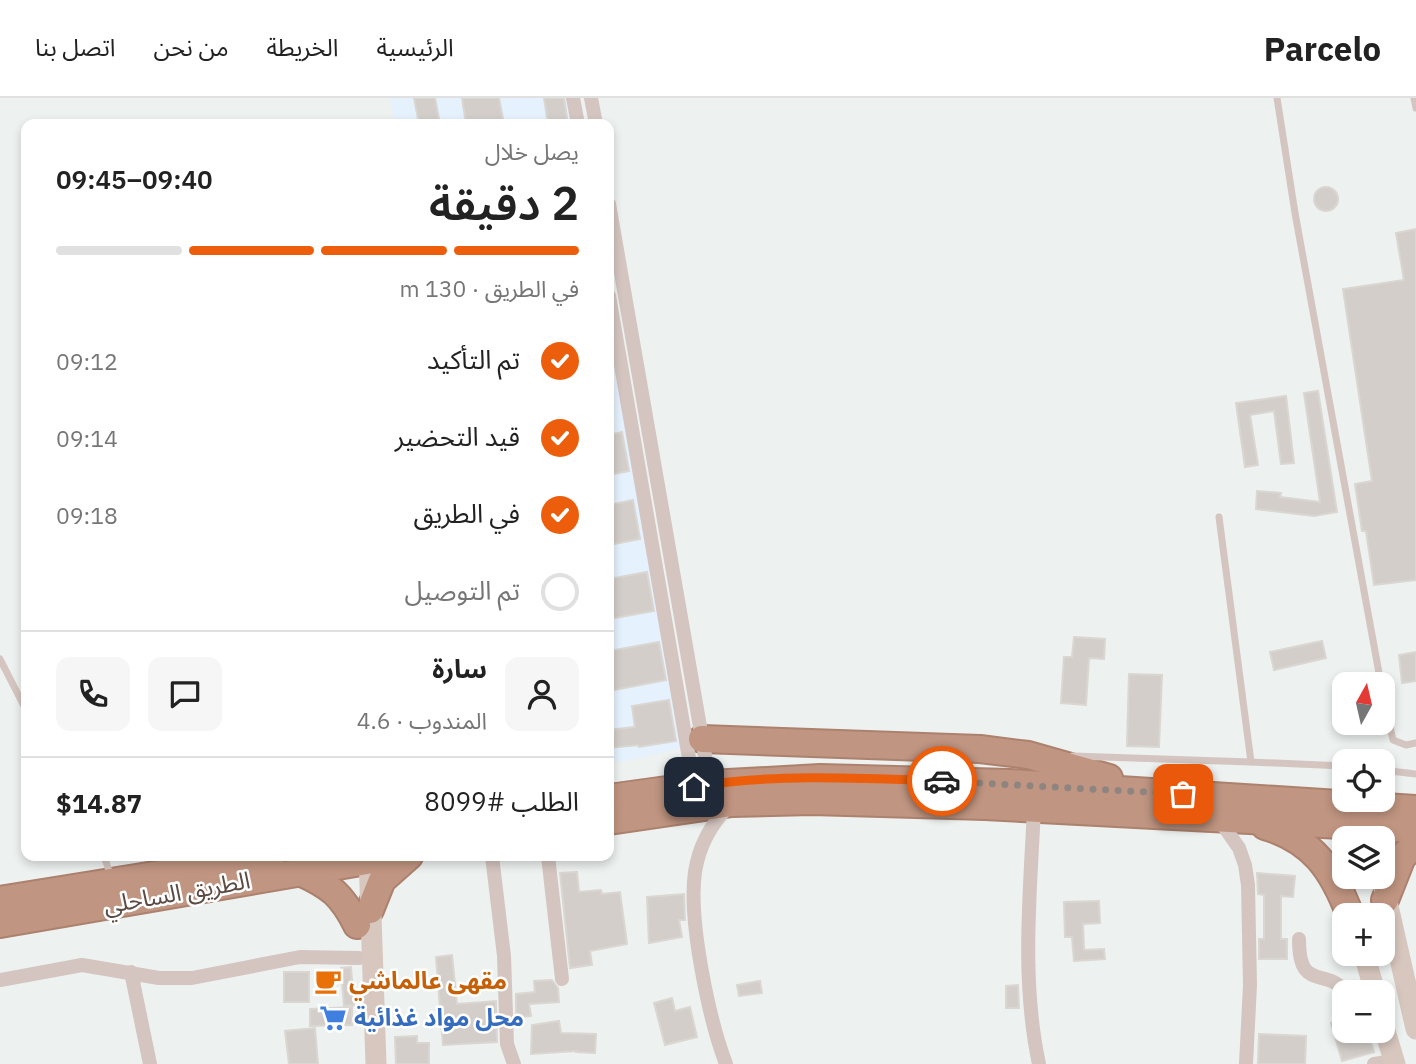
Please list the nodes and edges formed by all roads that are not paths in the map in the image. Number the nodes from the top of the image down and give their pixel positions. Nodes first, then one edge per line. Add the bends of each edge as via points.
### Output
1 (573, 98) edge
2 (591, 98) edge
3 (1277, 98) edge
4 (1414, 98) edge
5 (1416, 107) edge
6 (577, 119) edge
7 (595, 119) edge
8 (614, 246) edge
9 (614, 312) edge
10 (627, 354) junction
11 (1219, 517) dead end
12 (0, 659) edge
13 (1379, 672) edge
14 (21, 700) edge
15 (1392, 735) edge
16 (702, 739) junction
17 (1416, 743) edge
18 (1028, 755) junction
19 (1251, 762) junction
20 (1332, 765) edge
21 (1395, 772) edge
22 (1416, 774) edge
23 (702, 785) junction
24 (1161, 793) junction
25 (614, 796) edge
26 (732, 803) junction
27 (1034, 809) junction
28 (1416, 809) edge
29 (1227, 818) junction
30 (614, 820) edge
31 (1351, 823) edge
32 (1378, 824) edge
33 (1416, 829) edge
34 (1416, 844) edge
35 (106, 861) edge
36 (240, 861) edge
37 (352, 861) edge
38 (362, 861) edge
39 (403, 861) edge
40 (493, 861) edge
41 (549, 861) edge
42 (1395, 869) edge
43 (300, 872) junction
44 (112, 881) junction
45 (1384, 889) edge
46 (0, 901) edge
47 (1347, 903) edge
48 (363, 918) junction
49 (0, 924) edge
50 (1299, 939) dead end
51 (359, 958) junction
52 (131, 972) junction
53 (562, 979) dead end
54 (0, 980) edge
55 (1332, 983) edge
56 (1416, 1029) edge
57 (1385, 1043) edge
58 (1388, 1063) edge
59 (150, 1064) edge
60 (361, 1064) edge
61 (376, 1064) edge
62 (514, 1064) edge
63 (726, 1064) edge
64 (1039, 1064) edge
65 (1246, 1064) edge

1 - 6 street
2 - 7 street
3 - 13 lane
4 - 5 lane
8 - 10 street
9 - 10 street
10 - 16 street
10 - 23 street
11 - 19 lane
12 - 14 lane
15 - 17 lane via 1406,745
16 - 18 highway via 980,749
16 - 23 street
18 - 19 lane
18 - 24 highway
19 - 20 lane
21 - 22 lane
23 - 24 highway via 885,779
23 - 25 highway
24 - 31 highway
26 - 27 highway via 900,802
26 - 30 highway
26 - 63 street via 709,828 694,892 701,962
27 - 29 highway
27 - 64 street via 1028,942
28 - 32 highway
29 - 31 highway
29 - 47 highway via 1274,829 1304,844 1336,880
29 - 65 street via 1248,885
31 - 32 highway
32 - 33 highway
34 - 42 highway
35 - 44 lane
36 - 44 highway, الطريق الساحلي
37 - 43 highway, الطريق الساحلي
38 - 48 main road
39 - 48 highway via 382,880
40 - 62 street via 504,956 507,1044
41 - 53 street
43 - 48 highway via 329,886
43 - 49 highway, الطريق الساحلي
44 - 46 highway, الطريق الساحلي
45 - 56 main road
48 - 51 main road
48 - 61 main road
50 - 55 street via 1304,968
51 - 52 street via 300,957 192,978
51 - 60 main road
52 - 54 street via 82,965
52 - 59 street
57 - 58 main road

